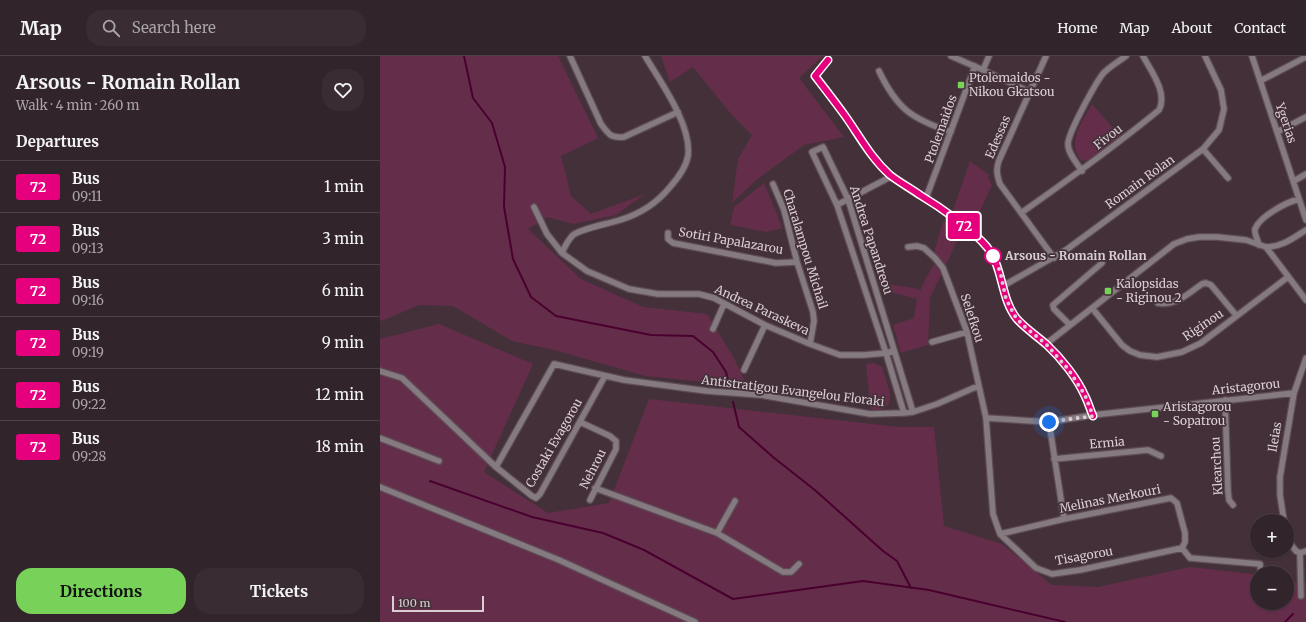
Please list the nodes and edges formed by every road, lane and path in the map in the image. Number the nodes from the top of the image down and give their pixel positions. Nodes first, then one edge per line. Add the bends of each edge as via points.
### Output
1 (570, 56) edge
2 (645, 56) edge
3 (951, 56) edge
4 (989, 56) edge
5 (1046, 56) edge
6 (1126, 56) edge
7 (1143, 56) edge
8 (1205, 56) edge
9 (1252, 56) edge
10 (1306, 57) edge
11 (828, 60) dead end
12 (975, 66) junction
13 (983, 70) junction
14 (879, 71) dead end
15 (1260, 81) junction
16 (1030, 92) junction
17 (678, 112) junction
18 (1306, 117) edge
19 (951, 132) junction
20 (1277, 132) junction
21 (1203, 149) junction
22 (1082, 171) junction
23 (1306, 174) edge
24 (892, 176) junction
25 (1228, 178) dead end
26 (1294, 181) junction
27 (773, 184) dead end
28 (926, 198) junction
29 (848, 199) junction
30 (1299, 199) junction
31 (838, 205) junction
32 (534, 207) dead end
33 (1021, 213) junction
34 (1306, 220) edge
35 (1306, 230) edge
36 (668, 233) dead end
37 (1259, 245) junction
38 (908, 247) dead end
39 (1266, 247) junction
40 (562, 253) junction
41 (1054, 258) junction
42 (797, 262) junction
43 (1102, 263) dead end
44 (1288, 277) junction
45 (1003, 286) junction
46 (1306, 300) edge
47 (1158, 303) dead end
48 (724, 304) junction
49 (1092, 308) junction
50 (1236, 316) junction
51 (766, 325) junction
52 (1070, 325) junction
53 (713, 329) dead end
54 (967, 332) junction
55 (932, 342) dead end
56 (810, 344) junction
57 (1046, 344) junction
58 (894, 351) junction
59 (886, 353) junction
60 (1306, 358) edge
61 (744, 370) dead end
62 (380, 371) edge
63 (605, 376) junction
64 (978, 386) junction
65 (1294, 393) junction
66 (1225, 400) junction
67 (913, 412) junction
68 (904, 414) junction
69 (1093, 416) junction
70 (986, 418) junction
71 (580, 422) junction
72 (1049, 422) junction
73 (380, 438) edge
74 (1161, 456) dead end
75 (1054, 459) junction
76 (439, 461) dead end
77 (496, 467) junction
78 (380, 487) edge
79 (595, 488) junction
80 (590, 500) dead end
81 (735, 502) dead end
82 (1233, 505) dead end
83 (1283, 514) edge
84 (1064, 519) junction
85 (716, 533) junction
86 (1000, 534) junction
87 (1294, 547) edge
88 (1182, 548) junction
89 (1303, 552) edge
90 (799, 564) dead end
91 (1260, 566) edge
92 (1301, 596) dead end
93 (695, 622) edge

1 - 17 street via 601,124 608,134 615,138 624,137
2 - 17 street
3 - 12 street
4 - 13 street
5 - 16 street, Edessas
6 - 22 street via 1103,74 1070,136 1070,154
7 - 22 street, Fivou via 1160,89 1162,98 1159,110
8 - 21 street, Romain Rolan via 1221,90 1224,109 1219,130
9 - 15 street, Ygerias
10 - 15 street
11 - 24 street via 815,76 868,152
12 - 13 street
12 - 19 street, Ptolemaidos
13 - 16 street
14 - 19 street via 892,96 902,108 928,125
15 - 20 street, Ygerias
16 - 33 street, Edessas via 997,165 996,175
17 - 40 street via 686,136 688,156 680,175 661,198 641,212 573,235
18 - 20 street
19 - 28 street, Ptolemaidos
20 - 26 street, Ygerias
21 - 25 street
21 - 41 street, Romain Rolan
22 - 33 street, Fivou
23 - 26 street
24 - 28 street
24 - 29 street
26 - 30 street, Ygerias
27 - 42 street, Charalampou Michail via 784,210
28 - 45 street via 983,242 995,259
29 - 31 street
29 - 31 street, Andrea Papandreou via 823,147 812,152
29 - 58 street, Andrea Papandreou
30 - 34 street, Ygerias
30 - 37 street via 1290,202 1259,223 1255,233
31 - 59 street, Andrea Papandreou
32 - 40 street, Andrea Paraskeva via 547,234
33 - 41 street
35 - 39 street via 1283,245
36 - 42 street, Sotiri Papalazarou via 668,239 673,243 776,263
37 - 39 street
37 - 49 street via 1246,240 1217,237 1187,239 1174,244
38 - 54 street, Selefkou via 924,248 943,268
39 - 44 street
40 - 48 street, Andrea Paraskeva via 587,270 629,289 658,294 699,294
41 - 45 street, Romain Rolan
42 - 56 street, Charalampou Michail via 813,312
43 - 52 street via 1053,304 1054,309
44 - 46 street
44 - 50 street, Riginou
45 - 57 street via 1006,299 1016,318
47 - 50 street via 1175,302 1206,283 1211,285
48 - 51 street, Andrea Paraskeva
48 - 53 street
49 - 50 street, Riginou via 1130,352 1157,357 1182,352 1201,343
49 - 52 street
51 - 56 street, Andrea Paraskeva
51 - 61 street
52 - 57 street
54 - 55 street
54 - 64 street, Selefkou
56 - 59 street, Andrea Paraskeva via 840,355
57 - 69 street via 1068,369 1085,395
58 - 59 street, Andrea Paraskeva
58 - 67 street, Andrea Papandreou
59 - 68 street, Andrea Papandreou
60 - 65 street, Ileias
62 - 77 street via 402,378
63 - 68 street, Antistratigou Evangelou Floraki via 707,391 760,395 868,414
63 - 71 street, Costaki Evagorou
63 - 77 street, Antistratigou Evangelou Floraki via 554,364
64 - 67 street, Antistratigou Evangelou Floraki
64 - 70 street, Selefkou
65 - 66 street, Aristagorou
65 - 83 street, Ileias via 1280,476
66 - 69 street, Aristagorou
66 - 82 street, Klearchou via 1228,491 1229,500
67 - 68 street, Antistratigou Evangelou Floraki
69 - 72 street, Aristagorou
70 - 72 street, Aristagorou
70 - 86 street, Tisagorou via 993,514
71 - 77 street, Costaki Evagorou via 536,498
71 - 79 street, Nehrou via 616,441 616,449
72 - 75 street
73 - 76 street
74 - 75 street, Ermia via 1148,450
75 - 84 street
78 - 93 street via 559,560
79 - 80 street, Nehrou
79 - 85 street
81 - 85 street
84 - 86 street, Melinas Merkouri
84 - 88 street, Melinas Merkouri via 1171,498 1177,502 1185,533
85 - 90 street via 783,572 791,572
86 - 88 street, Tisagorou via 1036,568 1052,574
87 - 89 street
88 - 91 street via 1190,558
89 - 92 street

